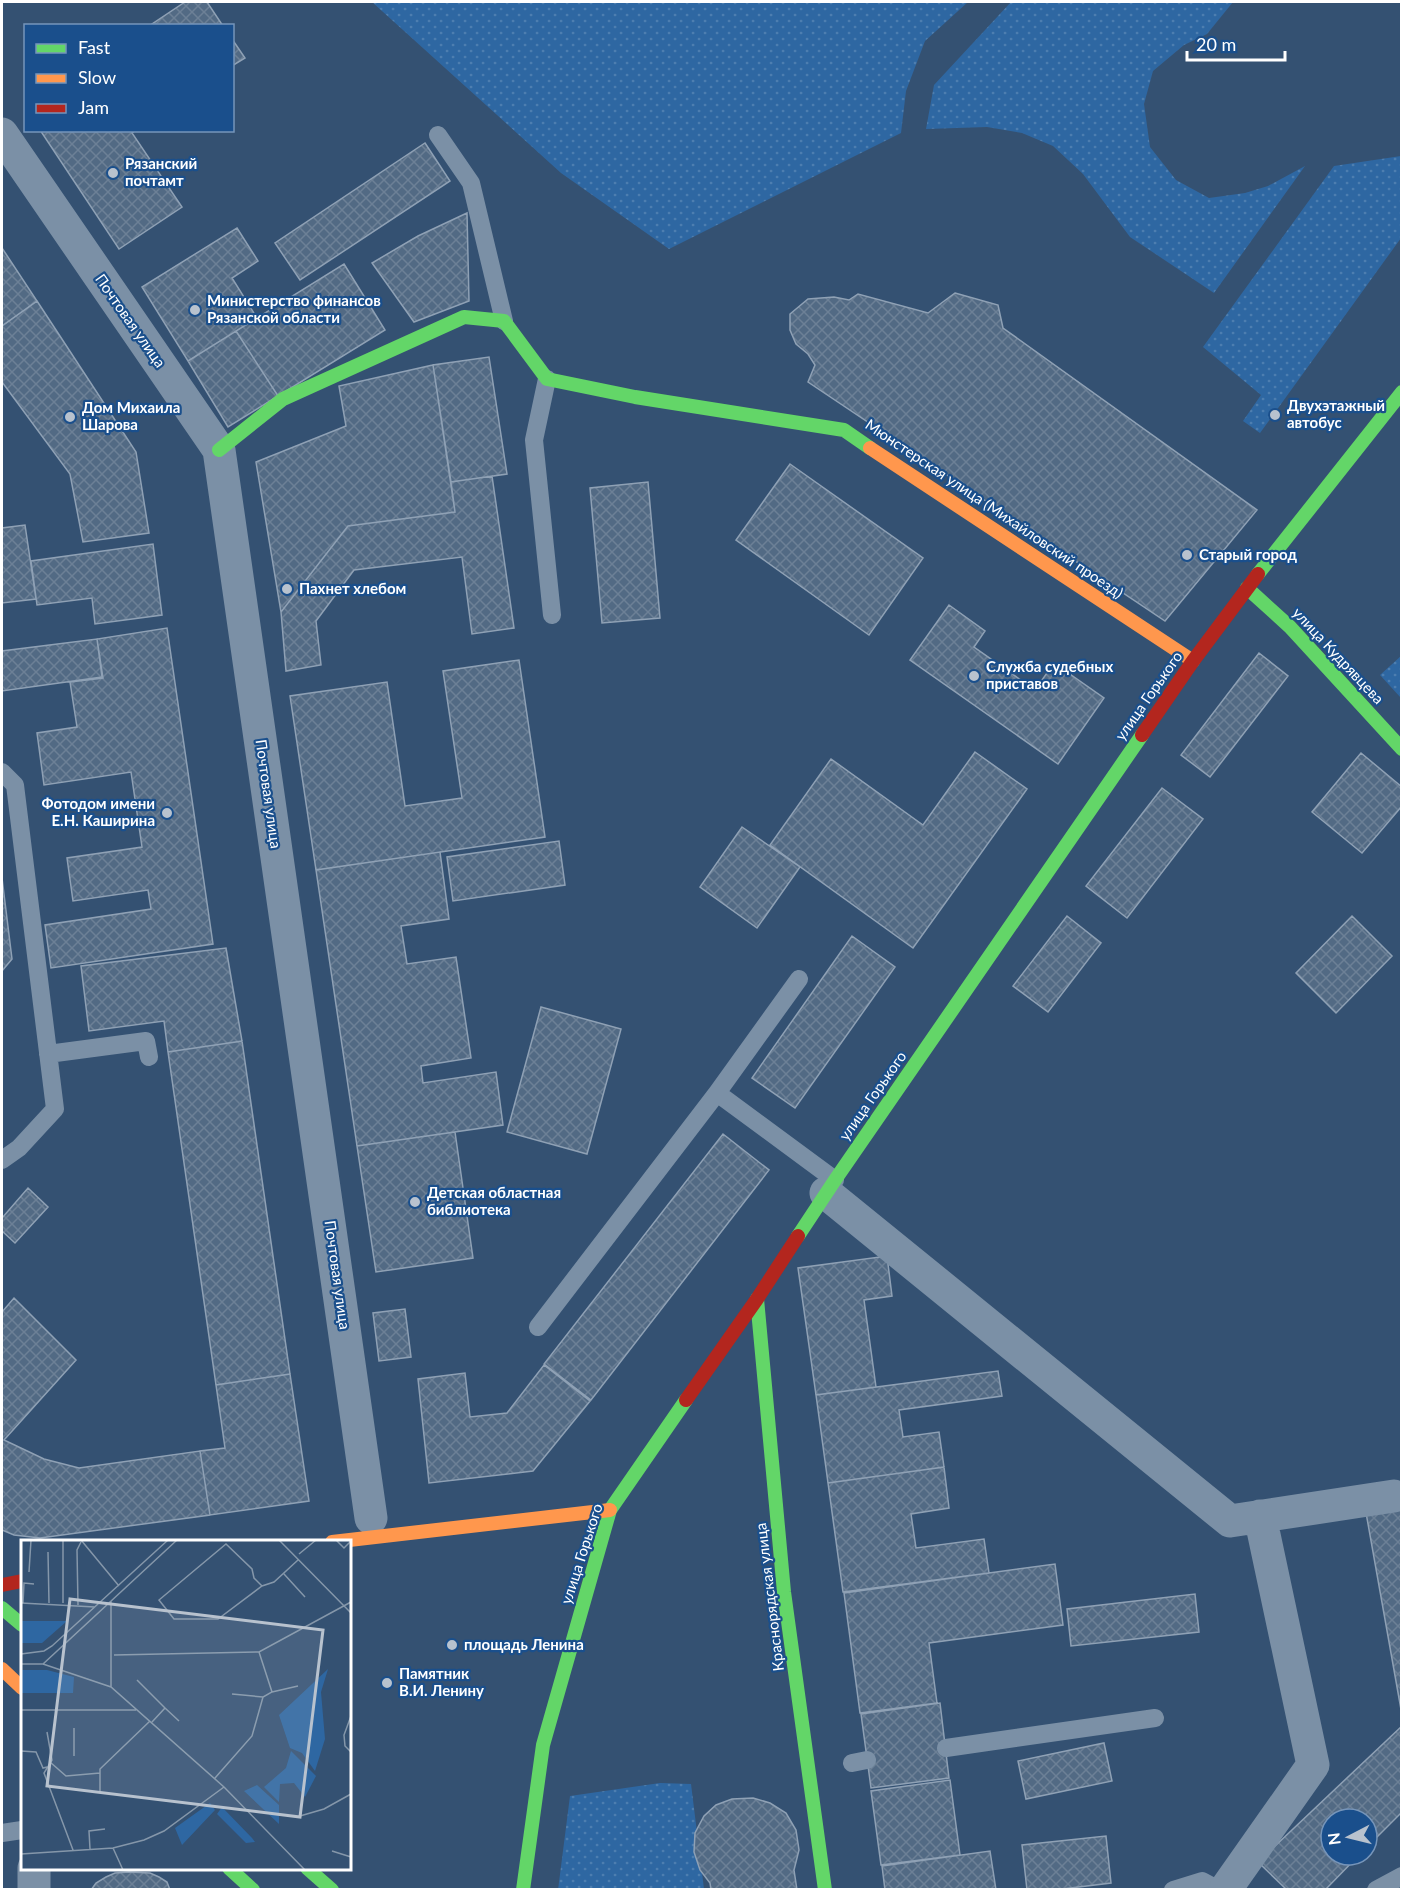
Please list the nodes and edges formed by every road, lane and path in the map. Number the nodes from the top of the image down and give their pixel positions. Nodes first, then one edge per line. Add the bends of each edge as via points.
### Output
1 (2, 134) edge
2 (438, 135) dead end
3 (504, 321) junction
4 (547, 379) junction
5 (1401, 392) edge
6 (219, 450) junction
7 (1247, 588) junction
8 (552, 615) dead end
9 (1193, 661) junction
10 (1401, 749) edge
11 (2, 771) edge
12 (799, 979) dead end
13 (48, 1054) junction
14 (149, 1058) dead end
15 (717, 1093) junction
16 (2, 1160) edge
17 (831, 1186) junction
18 (757, 1299) junction
19 (538, 1328) dead end
20 (1394, 1496) dead end
21 (610, 1510) junction
22 (1260, 1516) junction
23 (371, 1518) dead end
24 (349, 1540) edge
25 (21, 1581) edge
26 (2, 1585) edge
27 (2, 1608) edge
28 (21, 1625) edge
29 (2, 1669) edge
30 (21, 1687) edge
31 (1155, 1718) dead end
32 (946, 1748) dead end
33 (21, 1830) edge
34 (2, 1833) edge
35 (34, 1870) edge
36 (230, 1870) edge
37 (308, 1870) edge
38 (1401, 1876) edge
39 (34, 1890) edge
40 (254, 1890) edge
41 (332, 1890) edge
42 (523, 1890) edge
43 (825, 1890) edge
44 (1173, 1890) edge
45 (1219, 1890) edge
46 (1225, 1890) edge
47 (1376, 1890) edge

1 - 6 street, Почтовая улица
2 - 3 lane via 471,183
3 - 4 street
3 - 6 street via 464,317 283,399
4 - 8 lane via 534,440
4 - 9 street, Мюнстерская улица (Михайловский проезд) via 844,430
5 - 7 street, улица Горького
6 - 23 street, Почтовая улица
7 - 9 street, улица Горького
7 - 10 street, улица Кудрявцева via 1290,627
9 - 17 street, улица Горького
11 - 13 lane via 15,785
12 - 15 lane
13 - 14 lane via 146,1041
13 - 16 lane via 55,1108 19,1148
15 - 17 lane
15 - 19 lane
17 - 18 street, улица Горького
17 - 22 street via 1230,1521
18 - 21 street, улица Горького
18 - 43 street, Краснорядская улица via 784,1592
20 - 22 street
21 - 24 street
21 - 42 street, улица Горького via 543,1745
22 - 46 street via 1313,1765
25 - 26 street
27 - 28 street
29 - 30 street
31 - 32 lane
33 - 34 lane
35 - 39 street
36 - 40 street
37 - 41 street
38 - 47 lane
44 - 45 lane via 1202,1881

